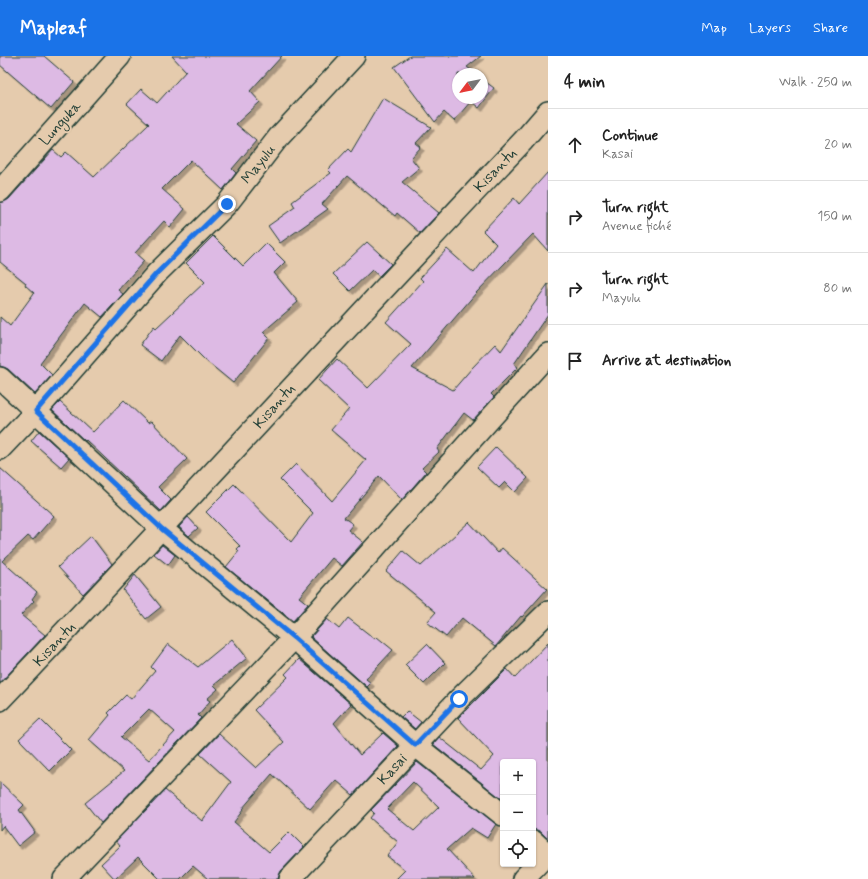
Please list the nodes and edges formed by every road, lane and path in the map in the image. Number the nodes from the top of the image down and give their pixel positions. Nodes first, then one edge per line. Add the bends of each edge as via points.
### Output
1 (120, 56) edge
2 (354, 56) edge
3 (548, 112) edge
4 (0, 190) edge
5 (548, 354) edge
6 (0, 378) edge
7 (36, 411) junction
8 (0, 449) edge
9 (162, 529) junction
10 (548, 612) edge
11 (294, 638) junction
12 (0, 700) edge
13 (415, 745) junction
14 (500, 812) edge
15 (544, 851) edge
16 (64, 879) edge
17 (290, 879) edge
18 (523, 879) edge

1 - 4 street, Lunguka
2 - 7 street, Mayulu via 278,138 227,204 157,273
3 - 9 street, Kisantu
5 - 11 street
6 - 7 street
7 - 8 street, Mayulu
7 - 9 street
9 - 11 street
9 - 12 street, Kisantu
10 - 13 street, Kasai
11 - 13 street
11 - 16 street
13 - 14 street
13 - 17 street, Kasai
15 - 18 street

